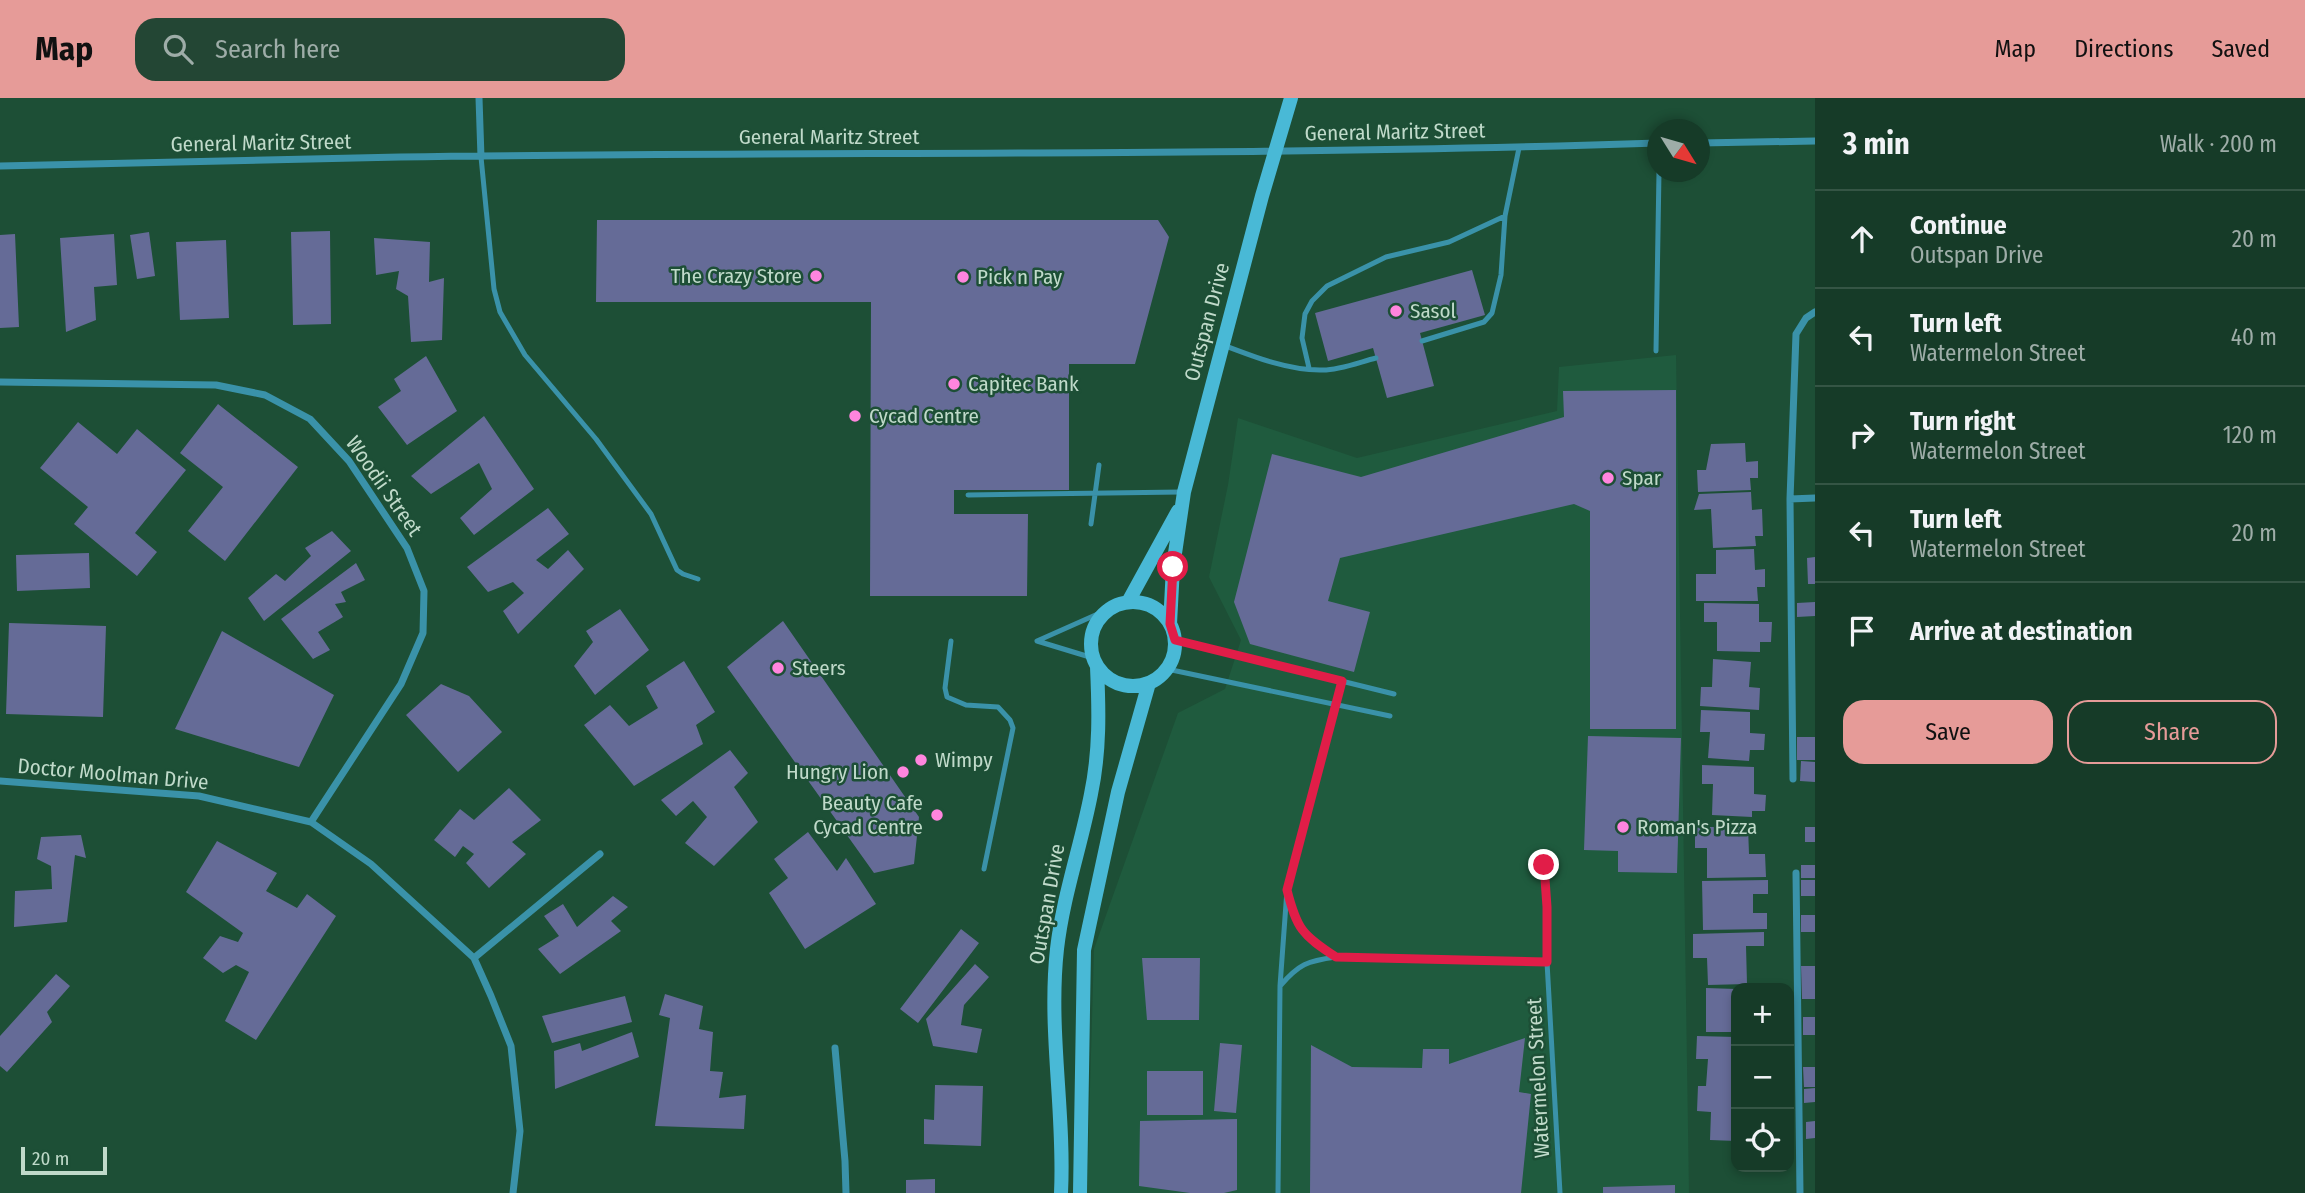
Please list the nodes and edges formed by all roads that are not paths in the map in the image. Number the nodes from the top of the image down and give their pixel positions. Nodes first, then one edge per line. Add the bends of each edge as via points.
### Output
1 (480, 98) edge
2 (1291, 98) edge
3 (1815, 141) edge
4 (1647, 143) edge
5 (1710, 143) edge
6 (1519, 148) junction
7 (1276, 151) junction
8 (481, 157) junction
9 (0, 166) edge
10 (1660, 182) edge
11 (1505, 216) junction
12 (1815, 312) edge
13 (1422, 341) dead end
14 (1223, 345) junction
15 (1656, 351) dead end
16 (1376, 358) dead end
17 (1309, 368) junction
18 (0, 382) edge
19 (1099, 465) dead end
20 (1096, 494) junction
21 (968, 495) dead end
22 (1183, 498) junction
23 (1815, 498) edge
24 (1790, 499) junction
25 (1091, 524) dead end
26 (698, 579) dead end
27 (1128, 602) junction
28 (1109, 609) junction
29 (1170, 624) junction
30 (1175, 640) junction
31 (951, 641) dead end
32 (1095, 663) junction
33 (1167, 670) junction
34 (1342, 681) junction
35 (1149, 683) junction
36 (1394, 694) dead end
37 (1335, 704) junction
38 (1390, 716) dead end
39 (1793, 779) dead end
40 (0, 781) edge
41 (311, 822) junction
42 (600, 854) dead end
43 (1544, 865) dead end
44 (984, 869) dead end
45 (1796, 873) dead end
46 (1287, 890) junction
47 (1336, 957) junction
48 (474, 958) junction
49 (1547, 962) junction
50 (1280, 986) junction
51 (835, 1048) dead end
52 (513, 1193) edge
53 (846, 1193) edge
54 (1061, 1193) edge
55 (1080, 1193) edge
56 (1278, 1193) edge
57 (1560, 1193) edge
58 (1800, 1193) edge

1 - 8 street
2 - 7 street, Outspan Drive
3 - 5 street
4 - 6 street, General Maritz Street
6 - 7 street, General Maritz Street
6 - 11 lane
7 - 8 street, General Maritz Street
7 - 14 street, Outspan Drive
8 - 9 street, General Maritz Street
8 - 26 lane via 500,312 525,355 651,514 677,570
10 - 15 lane
11 - 13 lane via 1501,275 1492,313 1484,322
11 - 17 lane via 1448,242 1386,257 1327,286 1306,314 1302,338
12 - 24 street via 1796,334
14 - 17 lane
14 - 22 street, Outspan Drive
16 - 17 lane via 1324,370
18 - 41 street, Woodii Street via 216,385 265,395 310,419 349,461 407,548 424,592 423,633 401,684
19 - 20 lane
20 - 21 lane
20 - 22 lane
20 - 25 lane
22 - 27 street, Outspan Drive
22 - 29 street, Outspan Drive
23 - 24 street
24 - 39 street
27 - 28 street
27 - 29 street via 1157,608
28 - 32 street via 1091,637
28 - 32 lane via 1037,642
29 - 30 street
30 - 33 street
30 - 34 lane
31 - 44 lane via 944,688 947,696 966,705 998,707 1013,728
32 - 35 street via 1110,680 1127,686
32 - 54 street, Outspan Drive via 1100,717 1096,769 1057,948
33 - 35 street
33 - 37 lane
34 - 36 lane
34 - 37 lane
35 - 55 street via 1118,792 1084,950
37 - 38 lane
37 - 46 lane
40 - 41 street, Doctor Moolman Drive via 199,796
41 - 48 street, Doctor Moolman Drive via 371,864
42 - 48 street
43 - 49 lane, Watermelon Street
45 - 58 street
46 - 47 lane via 1303,932
46 - 50 lane
47 - 49 lane
47 - 50 lane via 1309,961
48 - 52 street, Doctor Moolman Drive via 511,1046 520,1131
49 - 57 lane, Watermelon Street
50 - 56 lane
51 - 53 street

